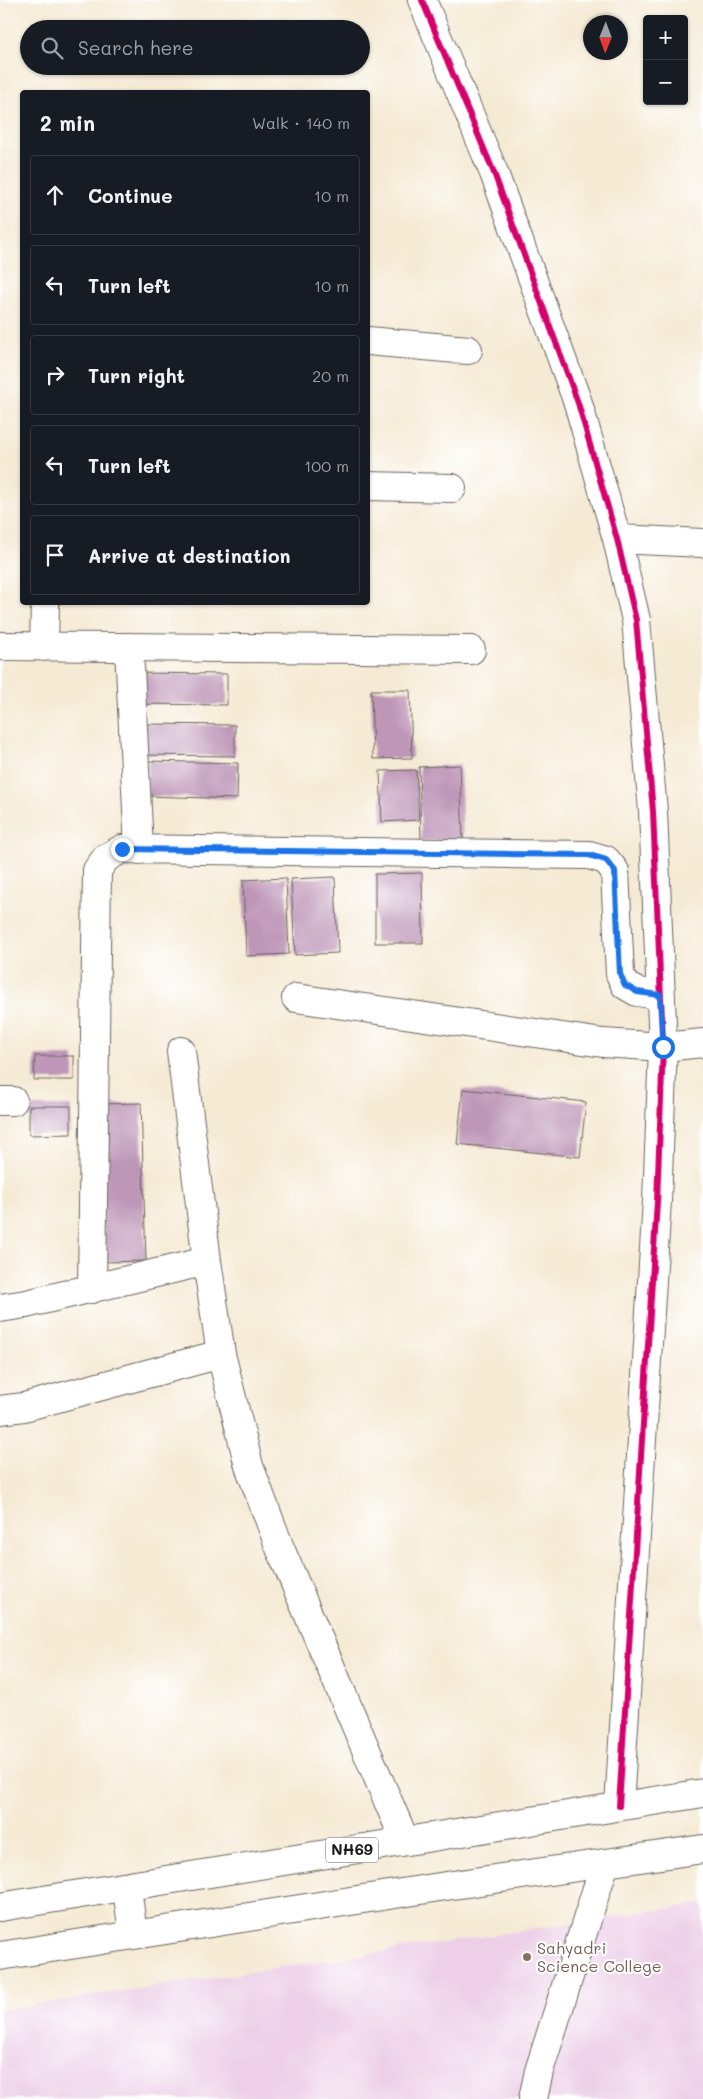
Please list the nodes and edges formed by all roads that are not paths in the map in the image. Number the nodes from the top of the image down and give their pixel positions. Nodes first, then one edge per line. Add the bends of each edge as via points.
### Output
1 (422, 0) edge
2 (370, 341) edge
3 (468, 350) dead end
4 (370, 486) edge
5 (452, 488) dead end
6 (617, 539) junction
7 (703, 543) edge
8 (45, 605) edge
9 (0, 646) edge
10 (44, 647) junction
11 (129, 647) junction
12 (471, 650) dead end
13 (138, 850) junction
14 (660, 995) junction
15 (296, 998) dead end
16 (703, 1043) edge
17 (663, 1047) junction
18 (181, 1051) dead end
19 (207, 1261) junction
20 (92, 1289) junction
21 (0, 1308) edge
22 (221, 1354) junction
23 (0, 1410) edge
24 (703, 1793) edge
25 (619, 1806) junction
26 (406, 1841) junction
27 (703, 1849) edge
28 (605, 1863) junction
29 (127, 1886) junction
30 (0, 1907) edge
31 (133, 1935) junction
32 (0, 1956) edge
33 (533, 2099) edge

1 - 6 main road via 494,173 578,403
2 - 3 main road
4 - 5 main road
6 - 7 main road
6 - 14 main road via 636,620 654,811
8 - 10 main road
9 - 10 main road
10 - 11 main road
11 - 12 main road
11 - 13 main road
13 - 14 main road via 589,855 606,860 615,871 620,974 625,985 637,992
13 - 20 main road via 122,849 106,858 97,870
14 - 17 main road
15 - 17 main road via 603,1043
16 - 17 main road
17 - 25 main road via 657,1201
18 - 19 main road
19 - 20 main road
19 - 22 main road
20 - 21 main road
22 - 23 main road via 24,1407
22 - 26 main road via 249,1466 280,1548
24 - 25 main road, NH69
25 - 26 main road, NH69
26 - 29 main road, NH69
27 - 28 main road
28 - 31 main road
28 - 33 main road
29 - 30 main road, NH69
29 - 31 main road
31 - 32 main road

